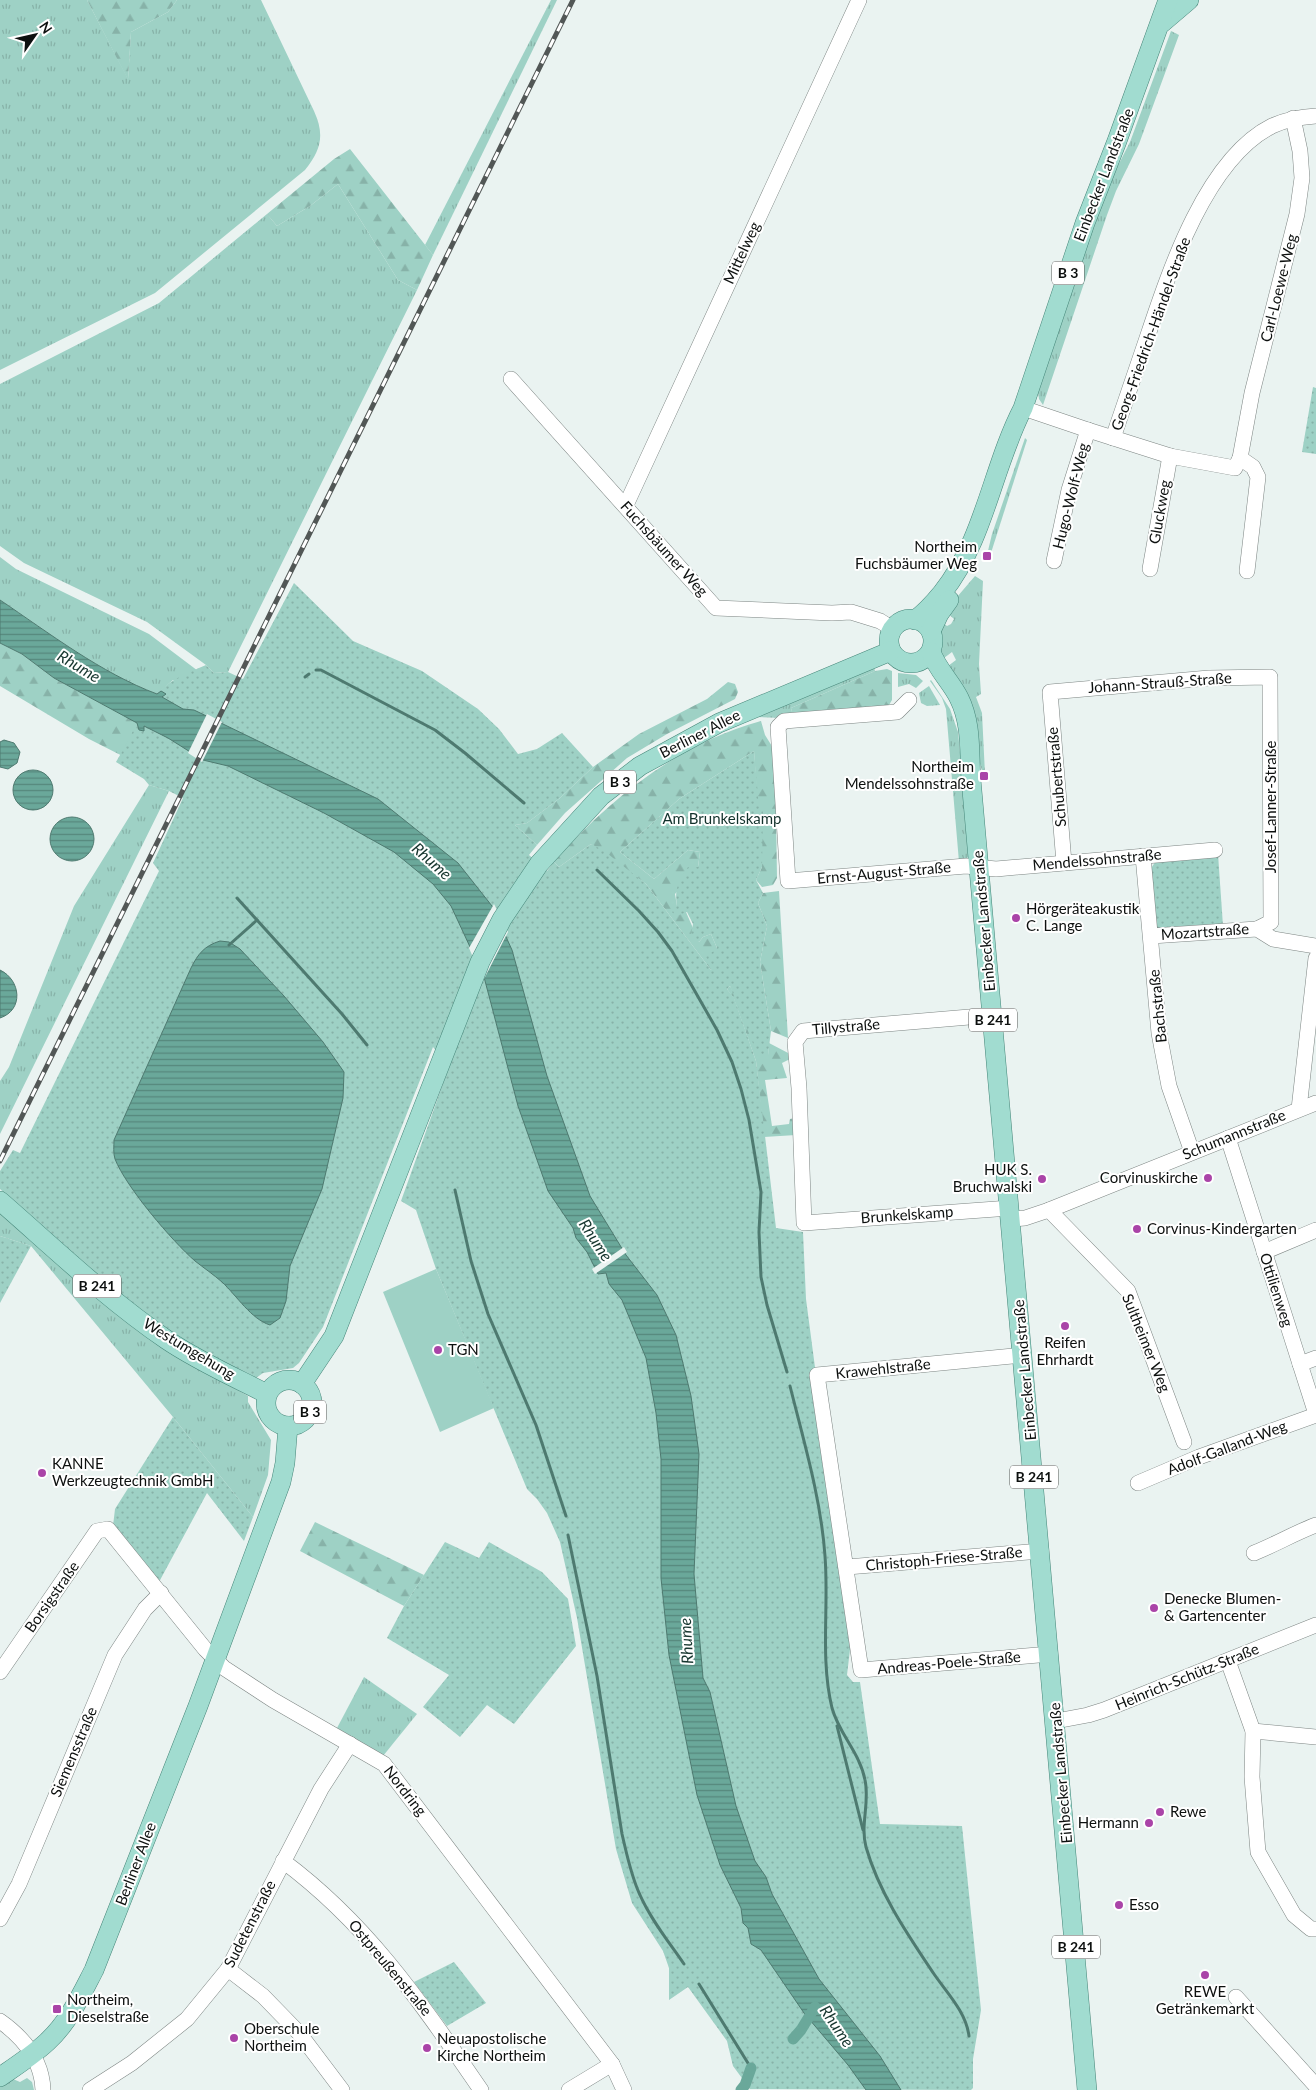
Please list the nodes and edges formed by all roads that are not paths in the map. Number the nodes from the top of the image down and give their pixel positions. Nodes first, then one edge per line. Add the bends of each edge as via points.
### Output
1 (858, 0) edge
2 (1152, 0) edge
3 (1168, 0) edge
4 (1189, 0) edge
5 (1159, 25) junction
6 (1316, 116) edge
7 (1293, 118) junction
8 (511, 379) dead end
9 (1023, 408) junction
10 (1088, 430) junction
11 (1113, 438) junction
12 (1170, 456) junction
13 (1240, 458) junction
14 (626, 505) junction
15 (1054, 561) dead end
16 (1150, 569) dead end
17 (1247, 571) dead end
18 (915, 620) junction
19 (893, 629) junction
20 (931, 631) junction
21 (891, 650) junction
22 (931, 652) junction
23 (915, 663) junction
24 (1270, 677) joint
25 (1050, 692) joint
26 (909, 700) dead end
27 (971, 769) junction
28 (1215, 850) dead end
29 (1143, 856) junction
30 (1064, 863) junction
31 (980, 868) junction
32 (1257, 929) junction
33 (1151, 936) junction
34 (1316, 946) edge
35 (1316, 958) edge
36 (993, 1015) junction
37 (1316, 1103) edge
38 (1299, 1109) junction
39 (1228, 1138) junction
40 (1192, 1152) junction
41 (0, 1201) edge
42 (1049, 1210) junction
43 (1010, 1213) junction
44 (804, 1223) joint
45 (1316, 1230) edge
46 (1264, 1252) junction
47 (1023, 1355) junction
48 (1316, 1358) edge
49 (1300, 1364) junction
50 (302, 1384) junction
51 (267, 1394) junction
52 (1316, 1414) edge
53 (288, 1426) junction
54 (1184, 1442) dead end
55 (1138, 1483) dead end
56 (1316, 1525) edge
57 (108, 1529) joint
58 (1041, 1551) junction
59 (1254, 1553) dead end
60 (847, 1567) junction
61 (161, 1593) junction
62 (1316, 1625) edge
63 (1050, 1654) junction
64 (214, 1659) junction
65 (1228, 1661) junction
66 (0, 1672) edge
67 (1056, 1721) junction
68 (1253, 1732) junction
69 (1316, 1737) edge
70 (350, 1744) junction
71 (283, 1861) junction
72 (0, 1919) edge
73 (1316, 1929) edge
74 (228, 1969) junction
75 (1236, 1997) dead end
76 (0, 2021) edge
77 (33, 2054) junction
78 (612, 2064) junction
79 (0, 2077) edge
80 (1316, 2086) edge
81 (43, 2090) edge
82 (90, 2090) edge
83 (342, 2090) edge
84 (481, 2090) edge
85 (570, 2090) edge
86 (624, 2090) edge
87 (1087, 2090) edge

1 - 14 street, Mittelweg
2 - 5 main road
3 - 5 main road, Einbecker Landstraße / B 3
4 - 5 main road
5 - 9 main road, Einbecker Landstraße / B 3 via 1085,224
6 - 7 street, Georg-Friedrich-Händel-Straße
7 - 11 street, Georg-Friedrich-Händel-Straße via 1270,127 1248,143 1224,169 1205,197 1180,245
7 - 13 street, Carl-Loewe-Weg via 1302,178 1297,214 1252,393
8 - 14 street, Fuchsbäumer Weg
9 - 10 street
9 - 18 main road, Einbecker Landstraße / B 3 via 1011,430 966,556 927,612
9 - 20 main road, Einbecker Landstraße / B 3 via 1022,434 985,541
10 - 11 street
10 - 15 street, Hugo-Wolf-Weg via 1069,490
11 - 12 street
12 - 13 street via 1236,468
12 - 16 street, Gluckweg
13 - 17 street via 1253,467 1258,477
14 - 19 street, Fuchsbäumer Weg via 716,608 851,612 880,621
18 - 19 main road via 902,621
18 - 20 main road
19 - 21 main road
20 - 22 main road
21 - 23 main road via 901,661
21 - 50 main road, Berliner Allee / B 3 via 719,723 640,766 601,796 539,864 502,919 480,962 334,1336
22 - 23 main road
22 - 27 main road, Einbecker Landstraße / B 241 via 960,699 970,744
23 - 27 main road, Einbecker Landstraße / B 241 via 931,674 956,708
24 - 25 street, Johann-Strauß-Straße via 1209,678
24 - 32 street, Josef-Lanner-Straße via 1271,922
25 - 30 street, Schubertstraße
26 - 31 street, Ernst-August-Straße via 897,712 784,721 778,727 788,881 966,866
27 - 31 main road, Einbecker Landstraße / B 241
28 - 29 street, Mendelssohnstraße
29 - 30 street, Mendelssohnstraße
29 - 33 street, Bachstraße
30 - 31 street, Mendelssohnstraße
31 - 36 main road, Einbecker Landstraße / B 241
32 - 33 street, Mozartstraße
32 - 34 street, Mozartstraße via 1273,939
33 - 40 street, Bachstraße via 1159,1033 1169,1086
35 - 38 street
36 - 43 main road, Einbecker Landstraße / B 241
36 - 44 street, Tillystraße via 803,1031 795,1042
37 - 38 street, Schumannstraße
38 - 39 street, Schumannstraße
39 - 40 street, Schumannstraße
39 - 46 street, Ottilienweg
40 - 42 street, Schumannstraße
41 - 51 main road, Westumgehung / B 241 via 90,1281 167,1340
42 - 43 street, Schumannstraße via 1025,1218
42 - 54 street, Sultheimer Weg via 1128,1291
43 - 44 street, Brunkelskamp
43 - 47 main road, Einbecker Landstraße / B 241
45 - 46 street
46 - 49 street, Ottilienweg
47 - 58 main road, Einbecker Landstraße / B 241
47 - 60 street, Krawehlstraße via 817,1375
48 - 49 street
49 - 52 street, Ottilienweg
50 - 51 main road, B 3 via 285,1380 273,1386
50 - 53 main road, B 3 via 310,1396 310,1410 302,1422
51 - 53 main road, B 3 via 268,1412 276,1422
52 - 55 street, Adolf-Galland-Weg via 1199,1456
53 - 64 main road, B 3 via 281,1482
56 - 59 street
57 - 61 street, Nordring
57 - 66 street, Borsigstraße via 97,1531
58 - 60 street, Christoph-Friese-Straße
58 - 63 main road, Einbecker Landstraße / B 241
60 - 63 street, Andreas-Poele-Straße via 861,1670
61 - 64 street, Nordring
61 - 72 street, Siemensstraße via 145,1609 115,1655 19,1884
62 - 65 street, Heinrich-Schütz-Straße
63 - 67 main road, Einbecker Landstraße / B 241
64 - 70 street, Nordring via 250,1686
64 - 77 main road, Berliner Allee / B 3 via 94,1970 67,2018
65 - 67 street, Heinrich-Schütz-Straße via 1104,1710
65 - 68 street
67 - 87 main road, Einbecker Landstraße / B 241
68 - 69 street
68 - 73 street via 1252,1777 1258,1852 1294,1915 1311,1929
70 - 71 street, Sudetenstraße via 321,1789
70 - 78 street, Nordring via 384,1764
71 - 74 street, Sudetenstraße
71 - 84 street, Ostpreußenstraße via 312,1883 370,1941 419,1999
74 - 82 street, Sudetenstraße via 187,2019
74 - 83 street via 262,1996 298,2033
75 - 80 street
76 - 77 street via 19,2036
77 - 79 main road, B 3
77 - 81 street
78 - 85 street
78 - 86 street, Nordring

